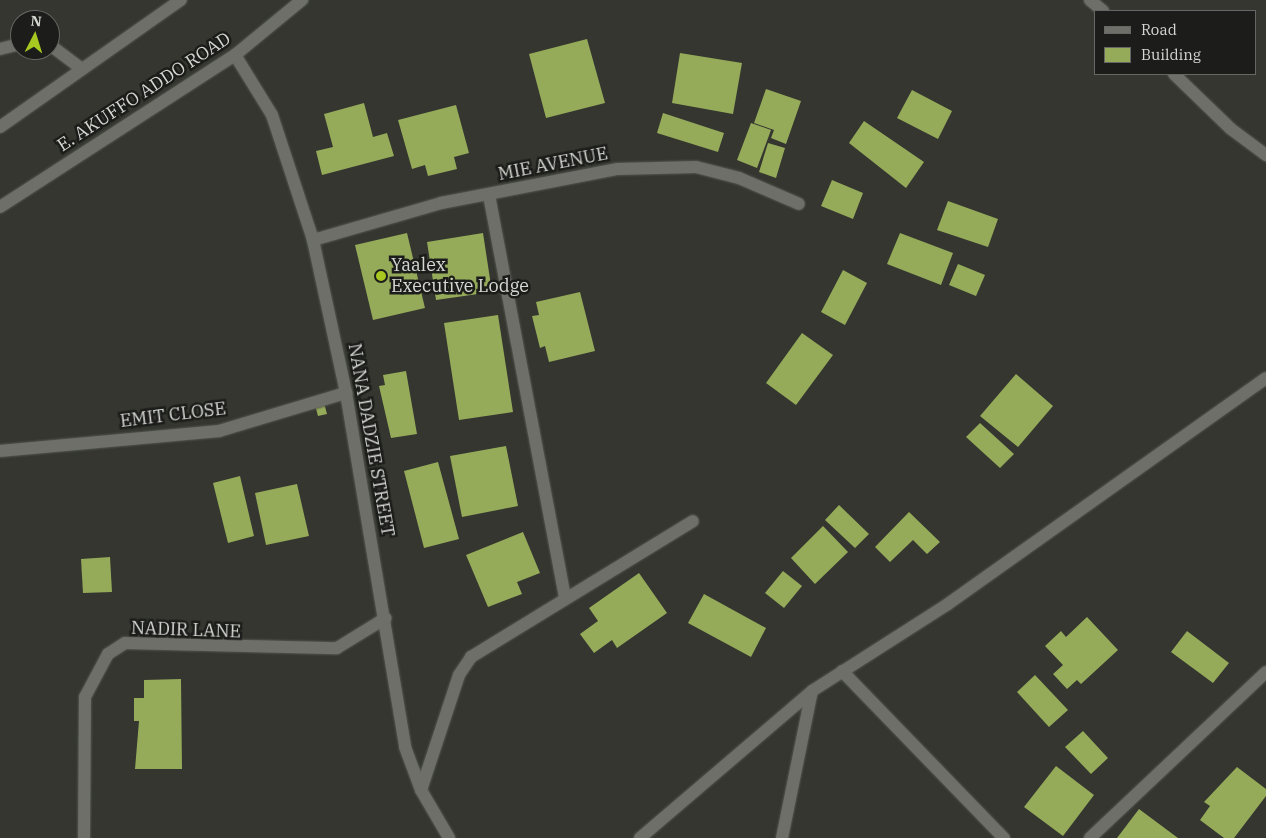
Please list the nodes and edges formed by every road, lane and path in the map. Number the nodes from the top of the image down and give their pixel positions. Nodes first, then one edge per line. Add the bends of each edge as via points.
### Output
1 (181, 0) edge
2 (302, 0) edge
3 (1090, 0) edge
4 (1102, 10) edge
5 (60, 52) edge
6 (235, 55) junction
7 (82, 69) junction
8 (1175, 75) edge
9 (0, 126) edge
10 (1266, 155) edge
11 (489, 194) junction
12 (799, 204) dead end
13 (0, 207) edge
14 (313, 240) junction
15 (1266, 378) edge
16 (346, 393) junction
17 (0, 451) edge
18 (693, 521) dead end
19 (565, 597) junction
20 (386, 618) junction
21 (842, 672) junction
22 (1266, 672) edge
23 (812, 691) junction
24 (420, 790) junction
25 (84, 838) edge
26 (449, 838) edge
27 (640, 838) edge
28 (782, 838) edge
29 (1004, 838) edge
30 (1090, 838) edge

1 - 7 street
2 - 6 street, E. AKUFFO ADDO ROAD
3 - 4 street
5 - 7 street
6 - 13 street, E. AKUFFO ADDO ROAD
6 - 14 street, NANA DADZIE STREET via 272,115
7 - 9 street
8 - 10 street via 1231,129
11 - 12 street, MIE AVENUE via 618,169 696,167 739,178
11 - 14 street, MIE AVENUE via 441,203
11 - 19 street
14 - 16 street, NANA DADZIE STREET
15 - 21 street via 948,604
16 - 17 street, EMIT CLOSE via 219,431
16 - 20 street, NANA DADZIE STREET
18 - 19 street
19 - 24 street via 471,657 459,675
20 - 24 street, NANA DADZIE STREET via 405,747
20 - 25 street, NADIR LANE via 337,648 125,643 108,654 85,697
21 - 23 street
21 - 29 street
22 - 30 street
23 - 27 street
23 - 28 street
24 - 26 street, NANA DADZIE STREET

